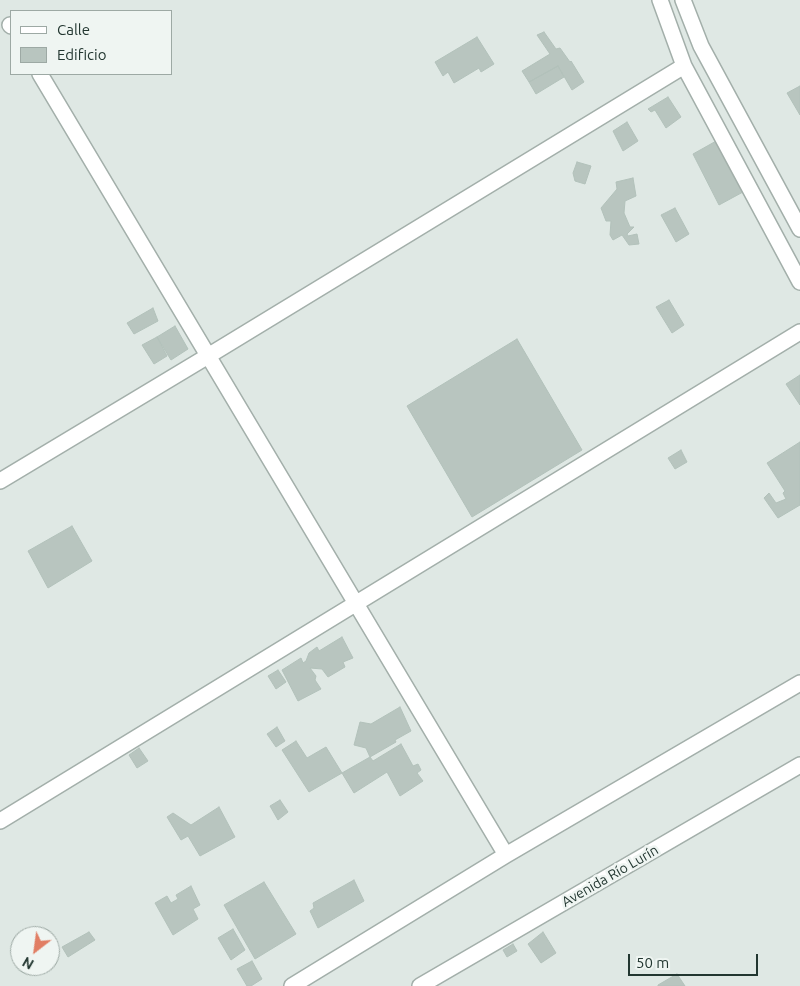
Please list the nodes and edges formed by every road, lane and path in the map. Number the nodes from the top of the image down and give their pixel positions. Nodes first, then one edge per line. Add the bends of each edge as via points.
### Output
1 (660, 0) edge
2 (683, 0) edge
3 (684, 66) junction
4 (41, 75) edge
5 (800, 229) edge
6 (800, 282) edge
7 (800, 332) edge
8 (208, 356) junction
9 (0, 480) edge
10 (356, 604) junction
11 (800, 683) edge
12 (800, 765) edge
13 (0, 821) edge
14 (506, 856) junction
15 (292, 986) edge
16 (420, 986) edge

1 - 3 street
2 - 5 street via 701,46
3 - 6 street
3 - 8 street
4 - 8 street
7 - 10 street
8 - 9 street
8 - 10 street
10 - 13 street
10 - 14 street
11 - 14 street
12 - 16 street, Avenida Río Lurín
14 - 15 street

